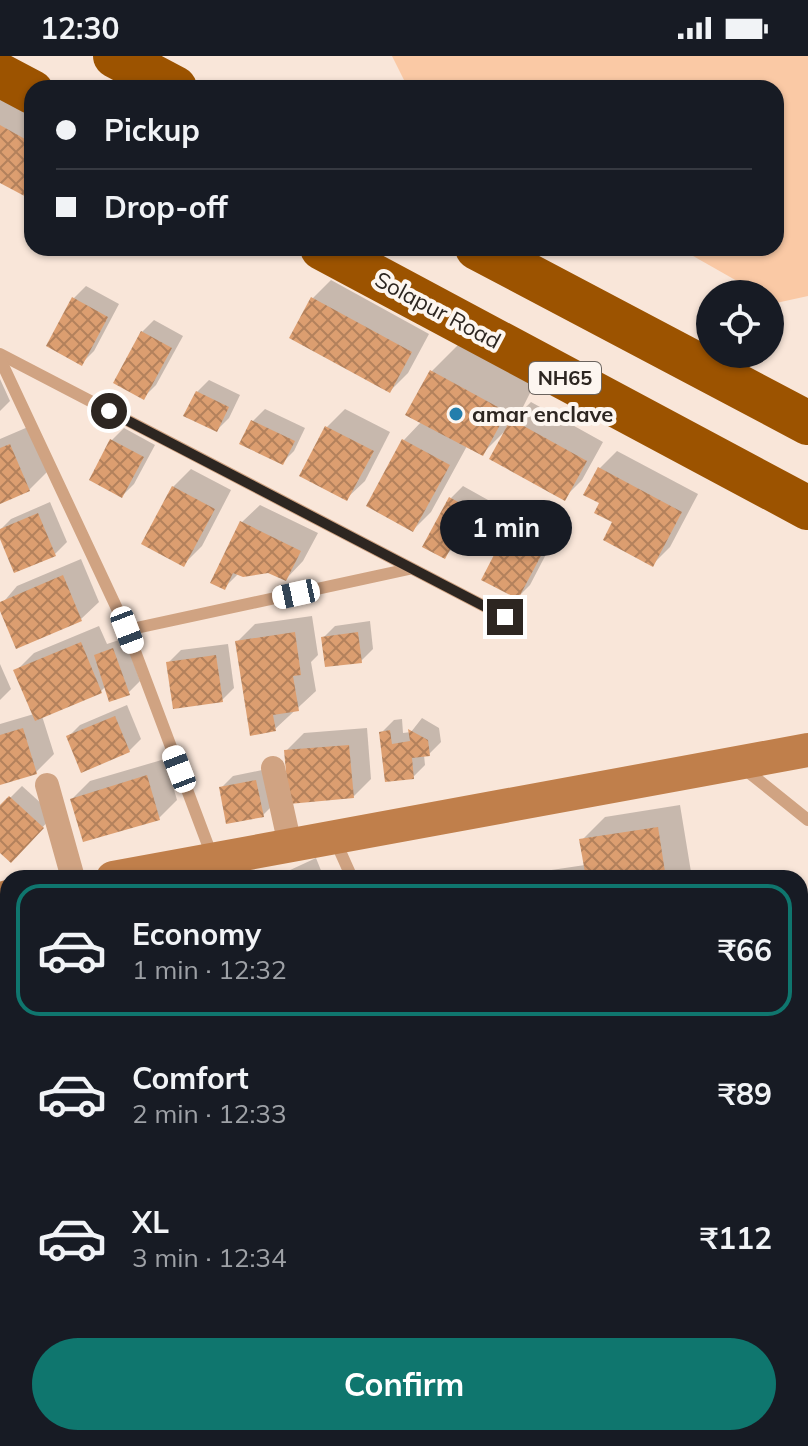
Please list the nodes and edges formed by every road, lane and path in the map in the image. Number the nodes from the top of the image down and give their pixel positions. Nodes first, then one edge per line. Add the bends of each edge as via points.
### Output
1 (115, 56) edge
2 (0, 75) edge
3 (160, 80) edge
4 (24, 88) edge
5 (337, 256) edge
6 (492, 256) edge
7 (0, 356) edge
8 (808, 423) edge
9 (808, 508) edge
10 (409, 569) junction
11 (505, 617) dead end
12 (127, 630) junction
13 (808, 750) edge
14 (737, 763) junction
15 (273, 768) dead end
16 (47, 785) dead end
17 (808, 820) edge
18 (334, 837) junction
19 (290, 845) junction
20 (214, 859) junction
21 (71, 870) edge
22 (156, 870) edge
23 (348, 870) edge

1 - 3 highway
2 - 4 highway
5 - 9 highway, Solapur Road / NH65
6 - 8 highway
7 - 10 lane
7 - 12 lane
10 - 11 lane
10 - 12 lane
12 - 20 lane
13 - 14 street
14 - 17 lane
14 - 18 street
15 - 19 street
16 - 21 street
18 - 19 street
18 - 23 lane
19 - 20 street
20 - 22 street

